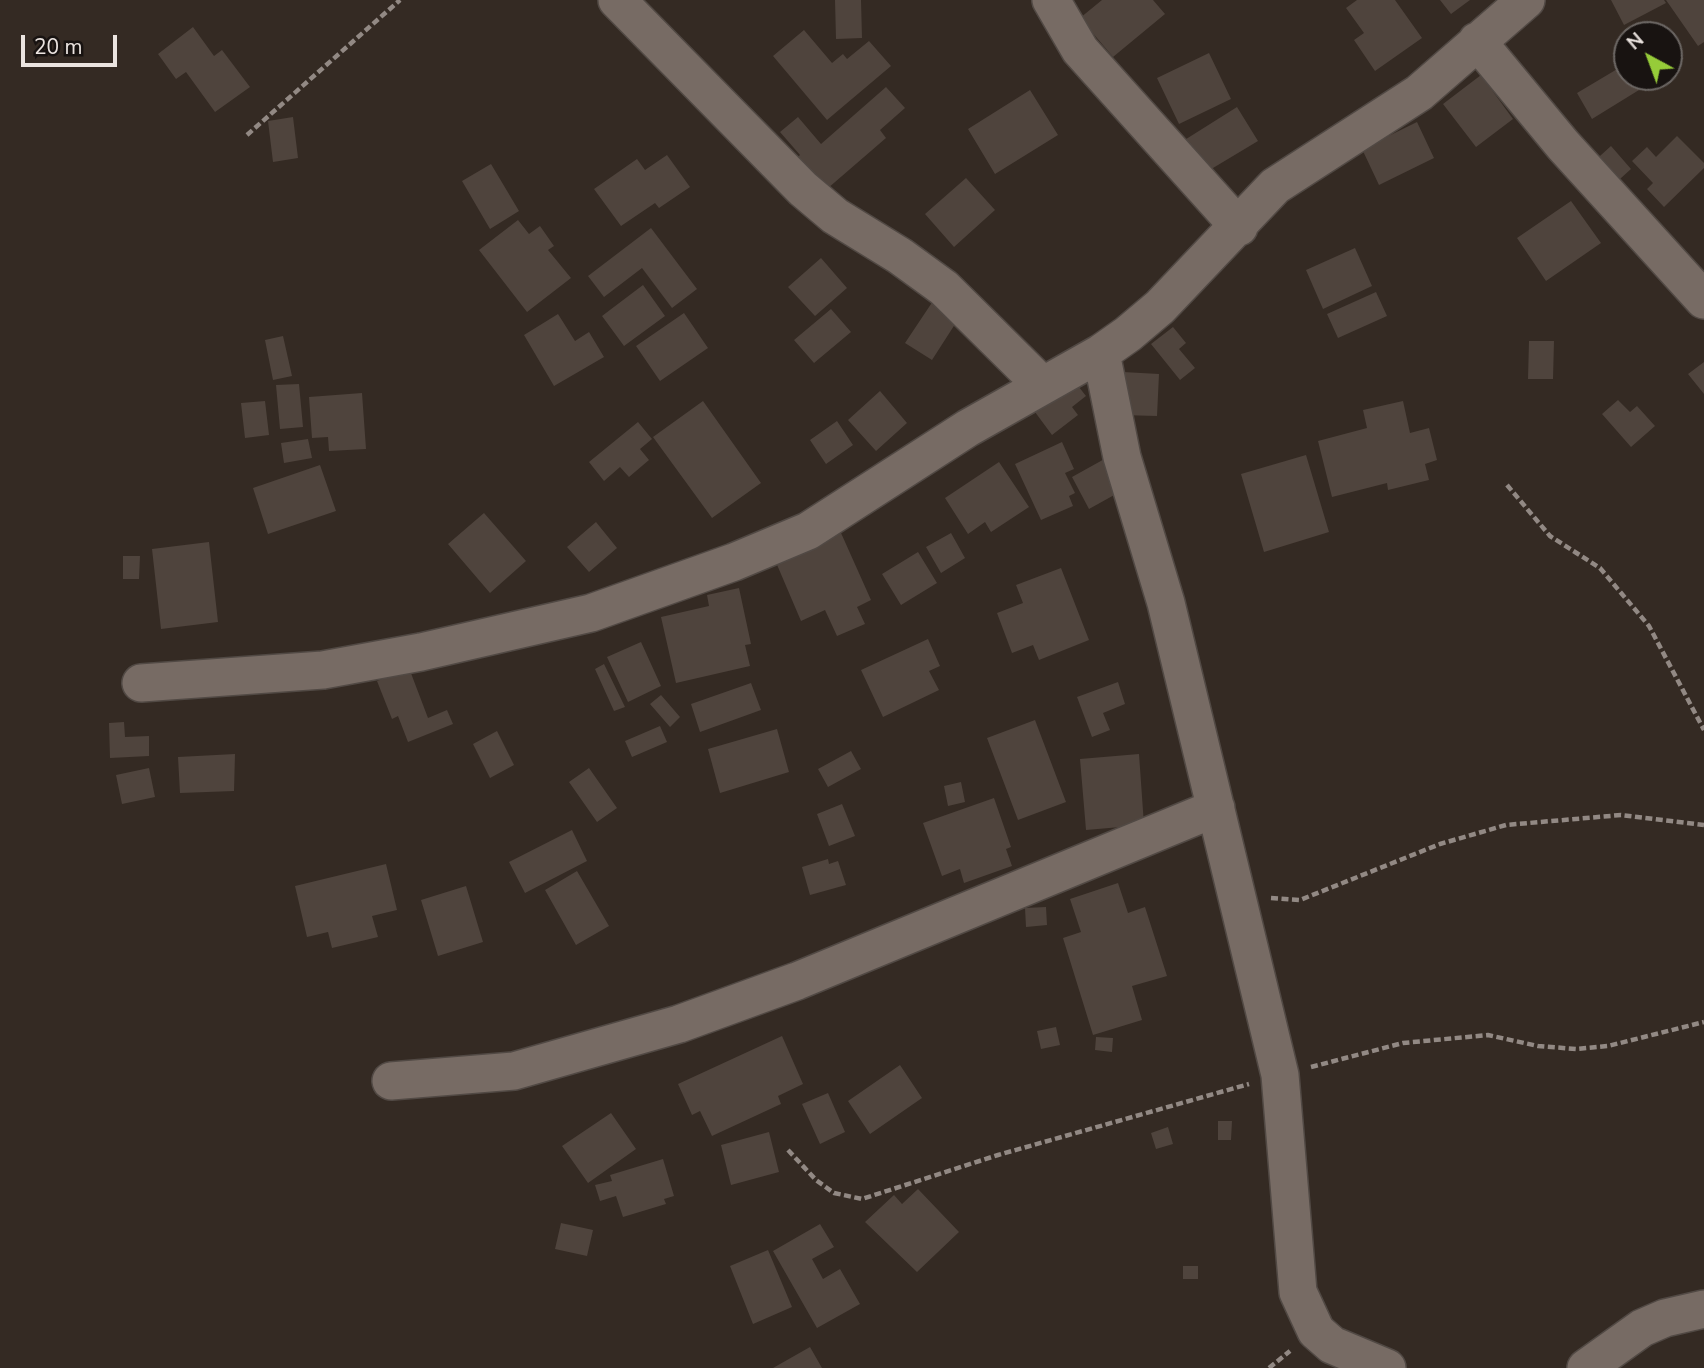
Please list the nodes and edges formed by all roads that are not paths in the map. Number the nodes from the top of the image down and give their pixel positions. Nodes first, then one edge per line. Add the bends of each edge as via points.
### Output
1 (617, 0) edge
2 (1051, 0) edge
3 (1526, 0) edge
4 (1477, 41) junction
5 (1239, 226) junction
6 (1704, 300) edge
7 (1101, 353) junction
8 (1042, 385) junction
9 (141, 683) dead end
10 (1216, 808) junction
11 (391, 1081) dead end
12 (1704, 1310) edge
13 (1387, 1368) edge
14 (1586, 1368) edge

1 - 8 street via 803,190 944,288
2 - 5 street via 1080,50
3 - 4 street
4 - 5 street via 1419,93 1275,186
4 - 6 street via 1563,145
5 - 7 street via 1160,307
7 - 8 street
7 - 10 street via 1122,457 1166,603
8 - 9 street via 808,531 591,613 323,670
10 - 11 street via 809,976 679,1024 514,1071
10 - 13 street via 1280,1075 1298,1292 1316,1331 1332,1345
12 - 14 street via 1642,1328

